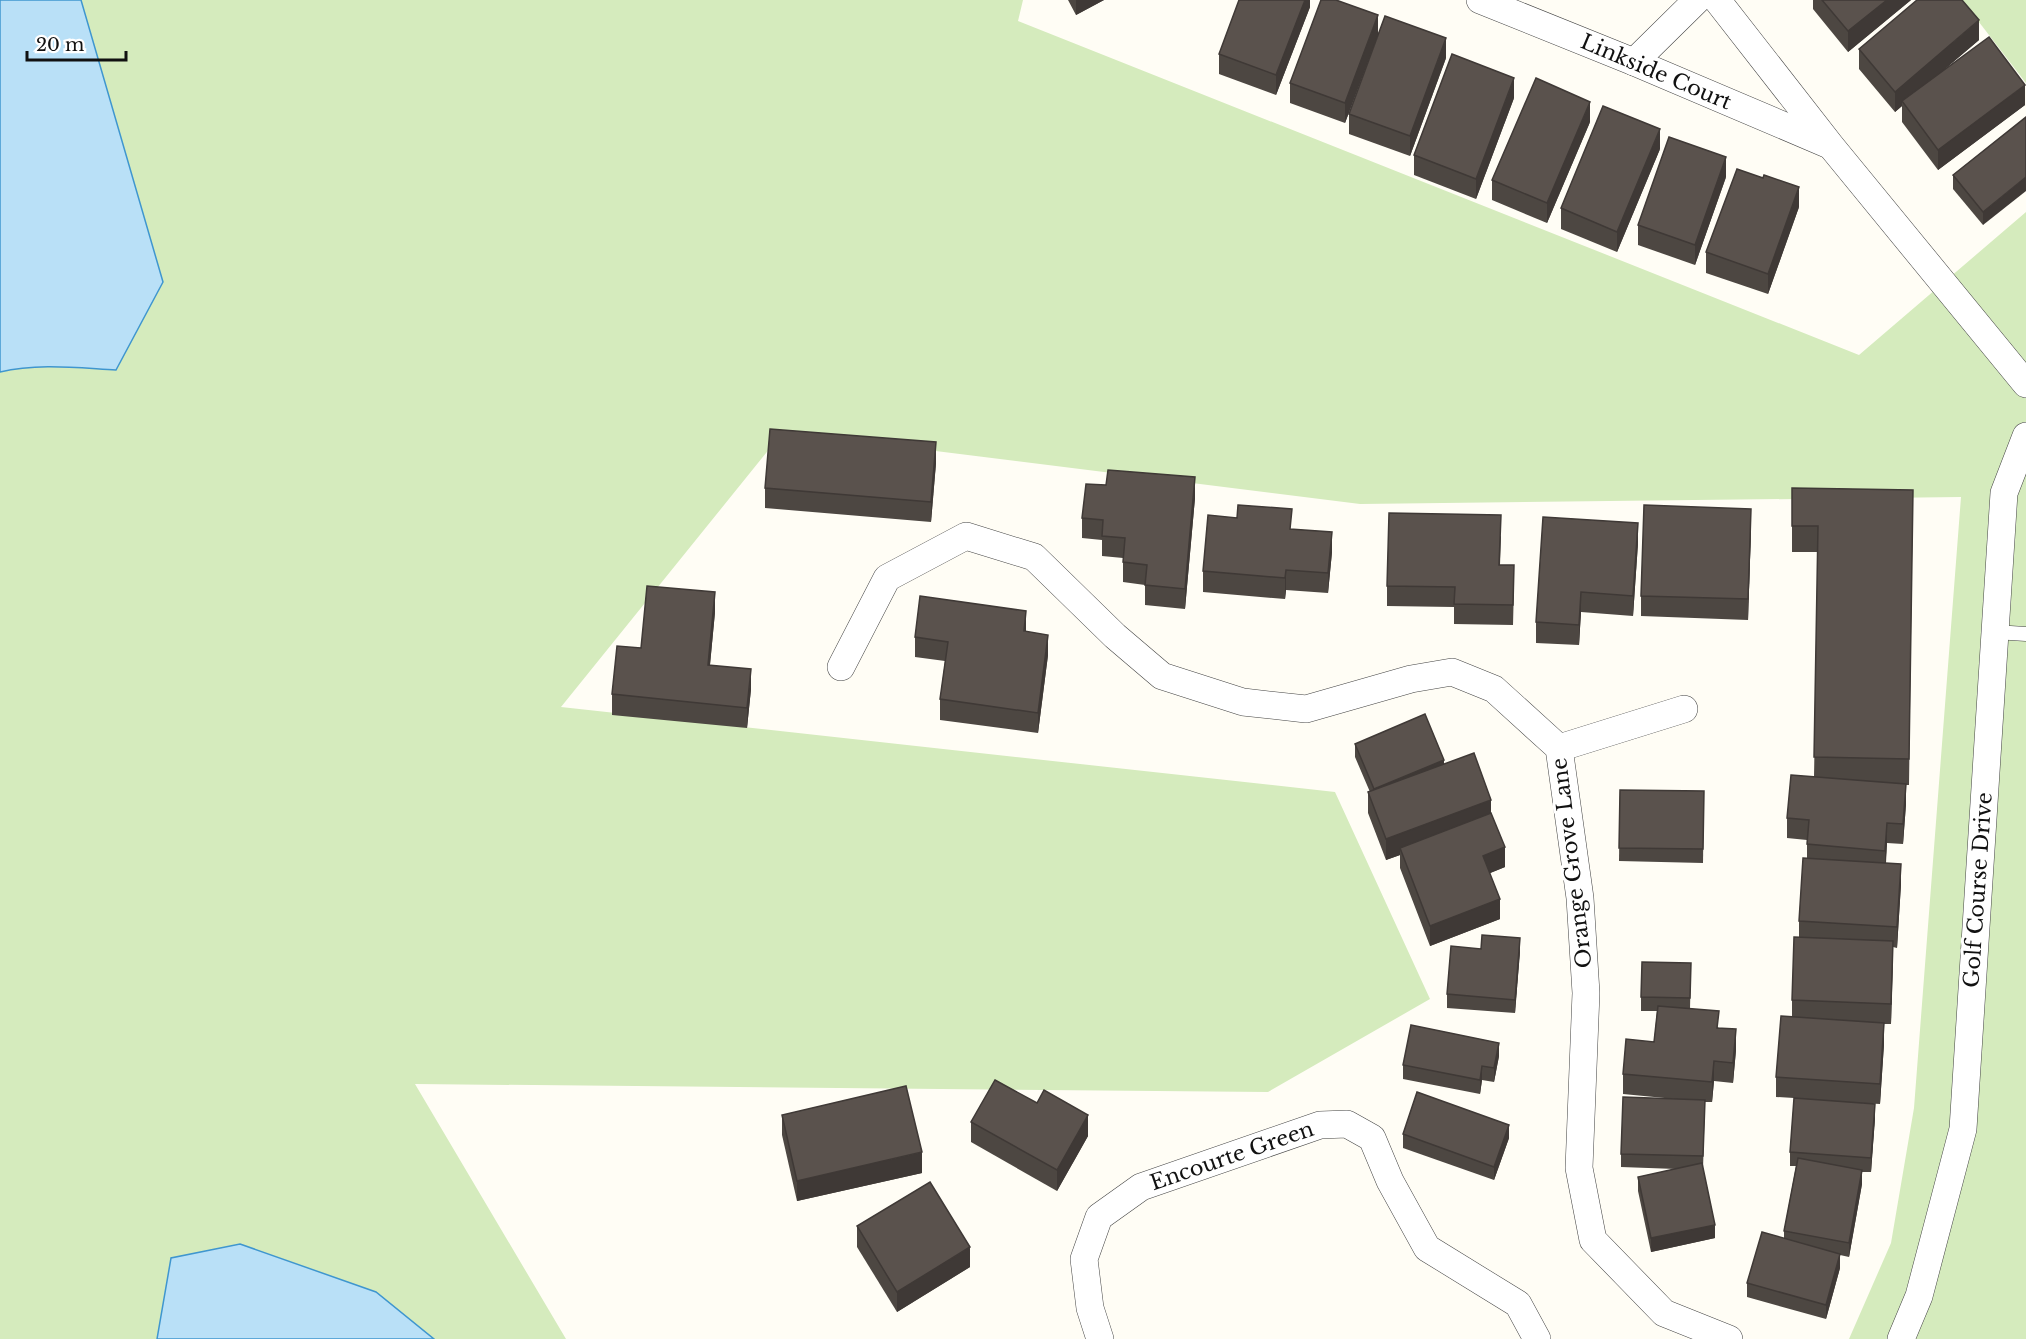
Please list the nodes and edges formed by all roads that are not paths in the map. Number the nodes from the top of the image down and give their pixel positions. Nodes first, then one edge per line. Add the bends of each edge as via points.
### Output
1 (1480, 0) edge
2 (1697, 0) edge
3 (1717, 0) edge
4 (1635, 62) junction
5 (1831, 146) junction
6 (2026, 384) edge
7 (2026, 436) edge
8 (1995, 632) junction
9 (2026, 634) edge
10 (842, 667) dead end
11 (1684, 709) dead end
12 (1559, 748) junction
13 (1100, 1339) edge
14 (1537, 1339) edge
15 (1729, 1339) edge
16 (1901, 1339) edge

1 - 4 street, Linkside Court
2 - 4 street
3 - 5 street, Linkside Court
4 - 5 street, Linkside Court
5 - 6 street, Linkside Court
7 - 8 street, Golf Course Drive via 2004,493
8 - 9 lane
8 - 16 street, Golf Course Drive via 1963,1129 1920,1296
10 - 12 street, Orange Grove Lane via 887,578 966,536 1034,557 1162,676 1243,702 1306,709 1411,679 1452,672 1494,689
11 - 12 street
12 - 15 street, Orange Grove Lane via 1580,898 1586,993 1580,1168 1593,1240 1665,1313
13 - 14 street, Encourte Green via 1090,1308 1084,1259 1099,1217 1141,1187 1320,1125 1338,1124 1347,1124 1371,1138 1427,1248 1518,1304

